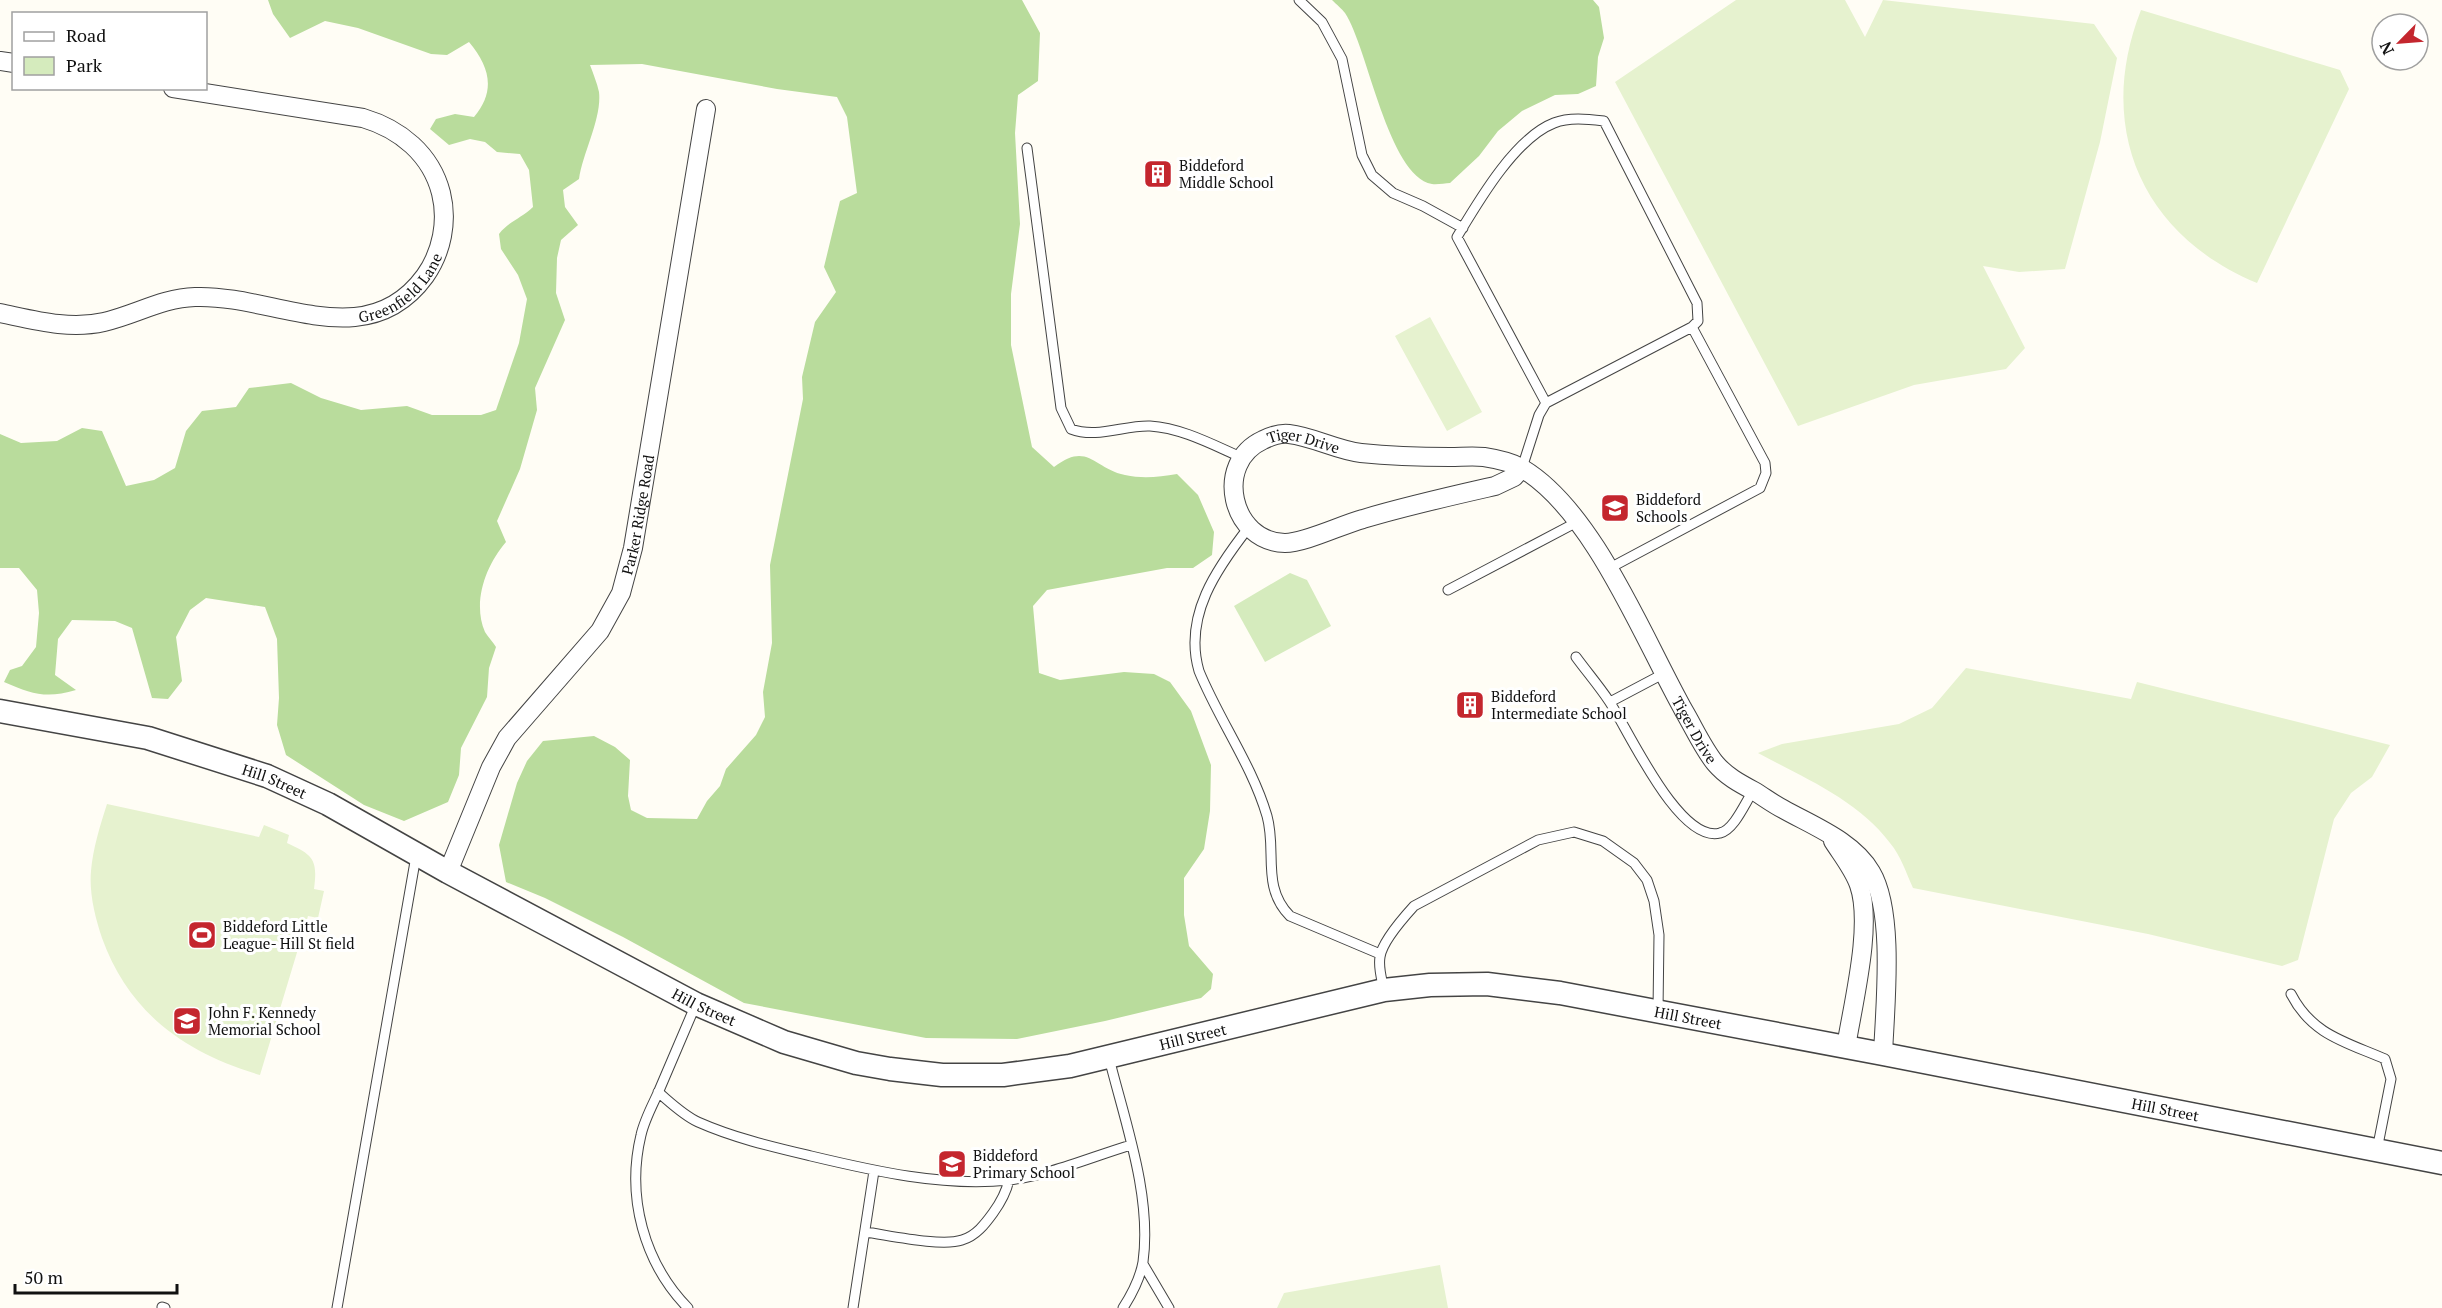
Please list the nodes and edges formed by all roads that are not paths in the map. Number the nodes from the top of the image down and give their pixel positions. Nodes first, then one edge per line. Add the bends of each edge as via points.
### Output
1 (1299, 0) edge
2 (186, 90) edge
3 (706, 109) dead end
4 (1027, 148) dead end
5 (1463, 228) junction
6 (0, 313) edge
7 (1692, 327) junction
8 (1546, 403) junction
9 (1242, 458) junction
10 (1522, 468) junction
11 (1579, 521) junction
12 (1249, 527) junction
13 (1608, 569) junction
14 (1448, 590) dead end
15 (1576, 657) dead end
16 (1663, 674) junction
17 (1610, 702) junction
18 (0, 711) edge
19 (1753, 791) junction
20 (1829, 834) junction
21 (417, 854) junction
22 (448, 872) junction
23 (1380, 954) junction
24 (1384, 990) junction
25 (2291, 994) dead end
26 (696, 1004) junction
27 (1658, 1010) junction
28 (1846, 1047) junction
29 (1883, 1054) junction
30 (1109, 1057) junction
31 (658, 1092) junction
32 (1131, 1145) junction
33 (2376, 1150) junction
34 (2442, 1163) edge
35 (874, 1171) junction
36 (1009, 1180) junction
37 (865, 1232) junction
38 (1143, 1264) junction
39 (337, 1308) edge
40 (688, 1308) edge
41 (853, 1308) edge
42 (1123, 1308) edge
43 (1169, 1308) edge

1 - 5 lane via 1322,22 1342,59 1362,155 1372,175 1393,193
2 - 6 street, Greenfield Lane via 363,118 406,139 428,163 443,209 444,225 436,257 419,284 378,312 344,319 205,297 161,303 86,325 54,324
3 - 22 street, Parker Ridge Road via 633,548 621,592 600,631 507,738
4 - 9 lane via 1061,408 1071,429 1081,433 1153,426 1200,439
5 - 7 lane via 1525,141 1556,122 1581,118 1604,121 1697,303 1698,321
5 - 8 lane via 1457,237
7 - 8 lane
7 - 13 lane via 1765,463 1764,482 1760,488
8 - 10 lane
9 - 10 street, Tiger Drive via 1258,442 1286,433 1357,453 1480,456
9 - 12 street via 1232,487 1238,510
10 - 11 street, Tiger Drive
10 - 12 street via 1514,477 1495,486 1362,519 1300,542 1274,542
11 - 13 street, Tiger Drive
11 - 14 lane
12 - 23 lane via 1220,567 1199,612 1194,637 1199,671 1256,785 1268,819 1273,888 1279,905 1290,916
13 - 16 street, Tiger Drive
15 - 17 lane
16 - 17 lane
16 - 19 street, Tiger Drive via 1714,762
17 - 19 lane via 1655,780 1698,829 1714,834 1728,829
18 - 21 street, Hill Street via 148,738 219,759 328,804
19 - 20 street, Tiger Drive
20 - 28 street, Tiger Drive via 1858,882 1864,911
20 - 29 street, Tiger Drive via 1857,854 1881,894 1886,924
21 - 22 street, Hill Street
21 - 39 lane
22 - 26 street, Hill Street
23 - 24 lane
23 - 27 lane via 1414,906 1538,840 1574,832 1603,841 1634,863 1647,880 1659,935
24 - 27 street, Hill Street via 1487,984
24 - 30 street, Hill Street
25 - 33 lane via 2306,1018 2328,1035 2385,1059 2391,1079
26 - 30 street, Hill Street via 818,1053 918,1073 1003,1075
26 - 31 lane
27 - 28 street, Hill Street
28 - 29 street, Hill Street
29 - 33 street, Hill Street
30 - 32 lane
31 - 35 lane via 697,1121 771,1146
31 - 40 lane via 641,1132 636,1160 637,1201 640,1221 661,1276
32 - 36 lane
32 - 38 lane via 1146,1226
33 - 34 street, Hill Street
35 - 36 lane via 909,1177
35 - 37 lane
36 - 37 lane via 1005,1194 984,1226 962,1240
37 - 41 lane
38 - 42 lane via 1135,1289
38 - 43 lane

